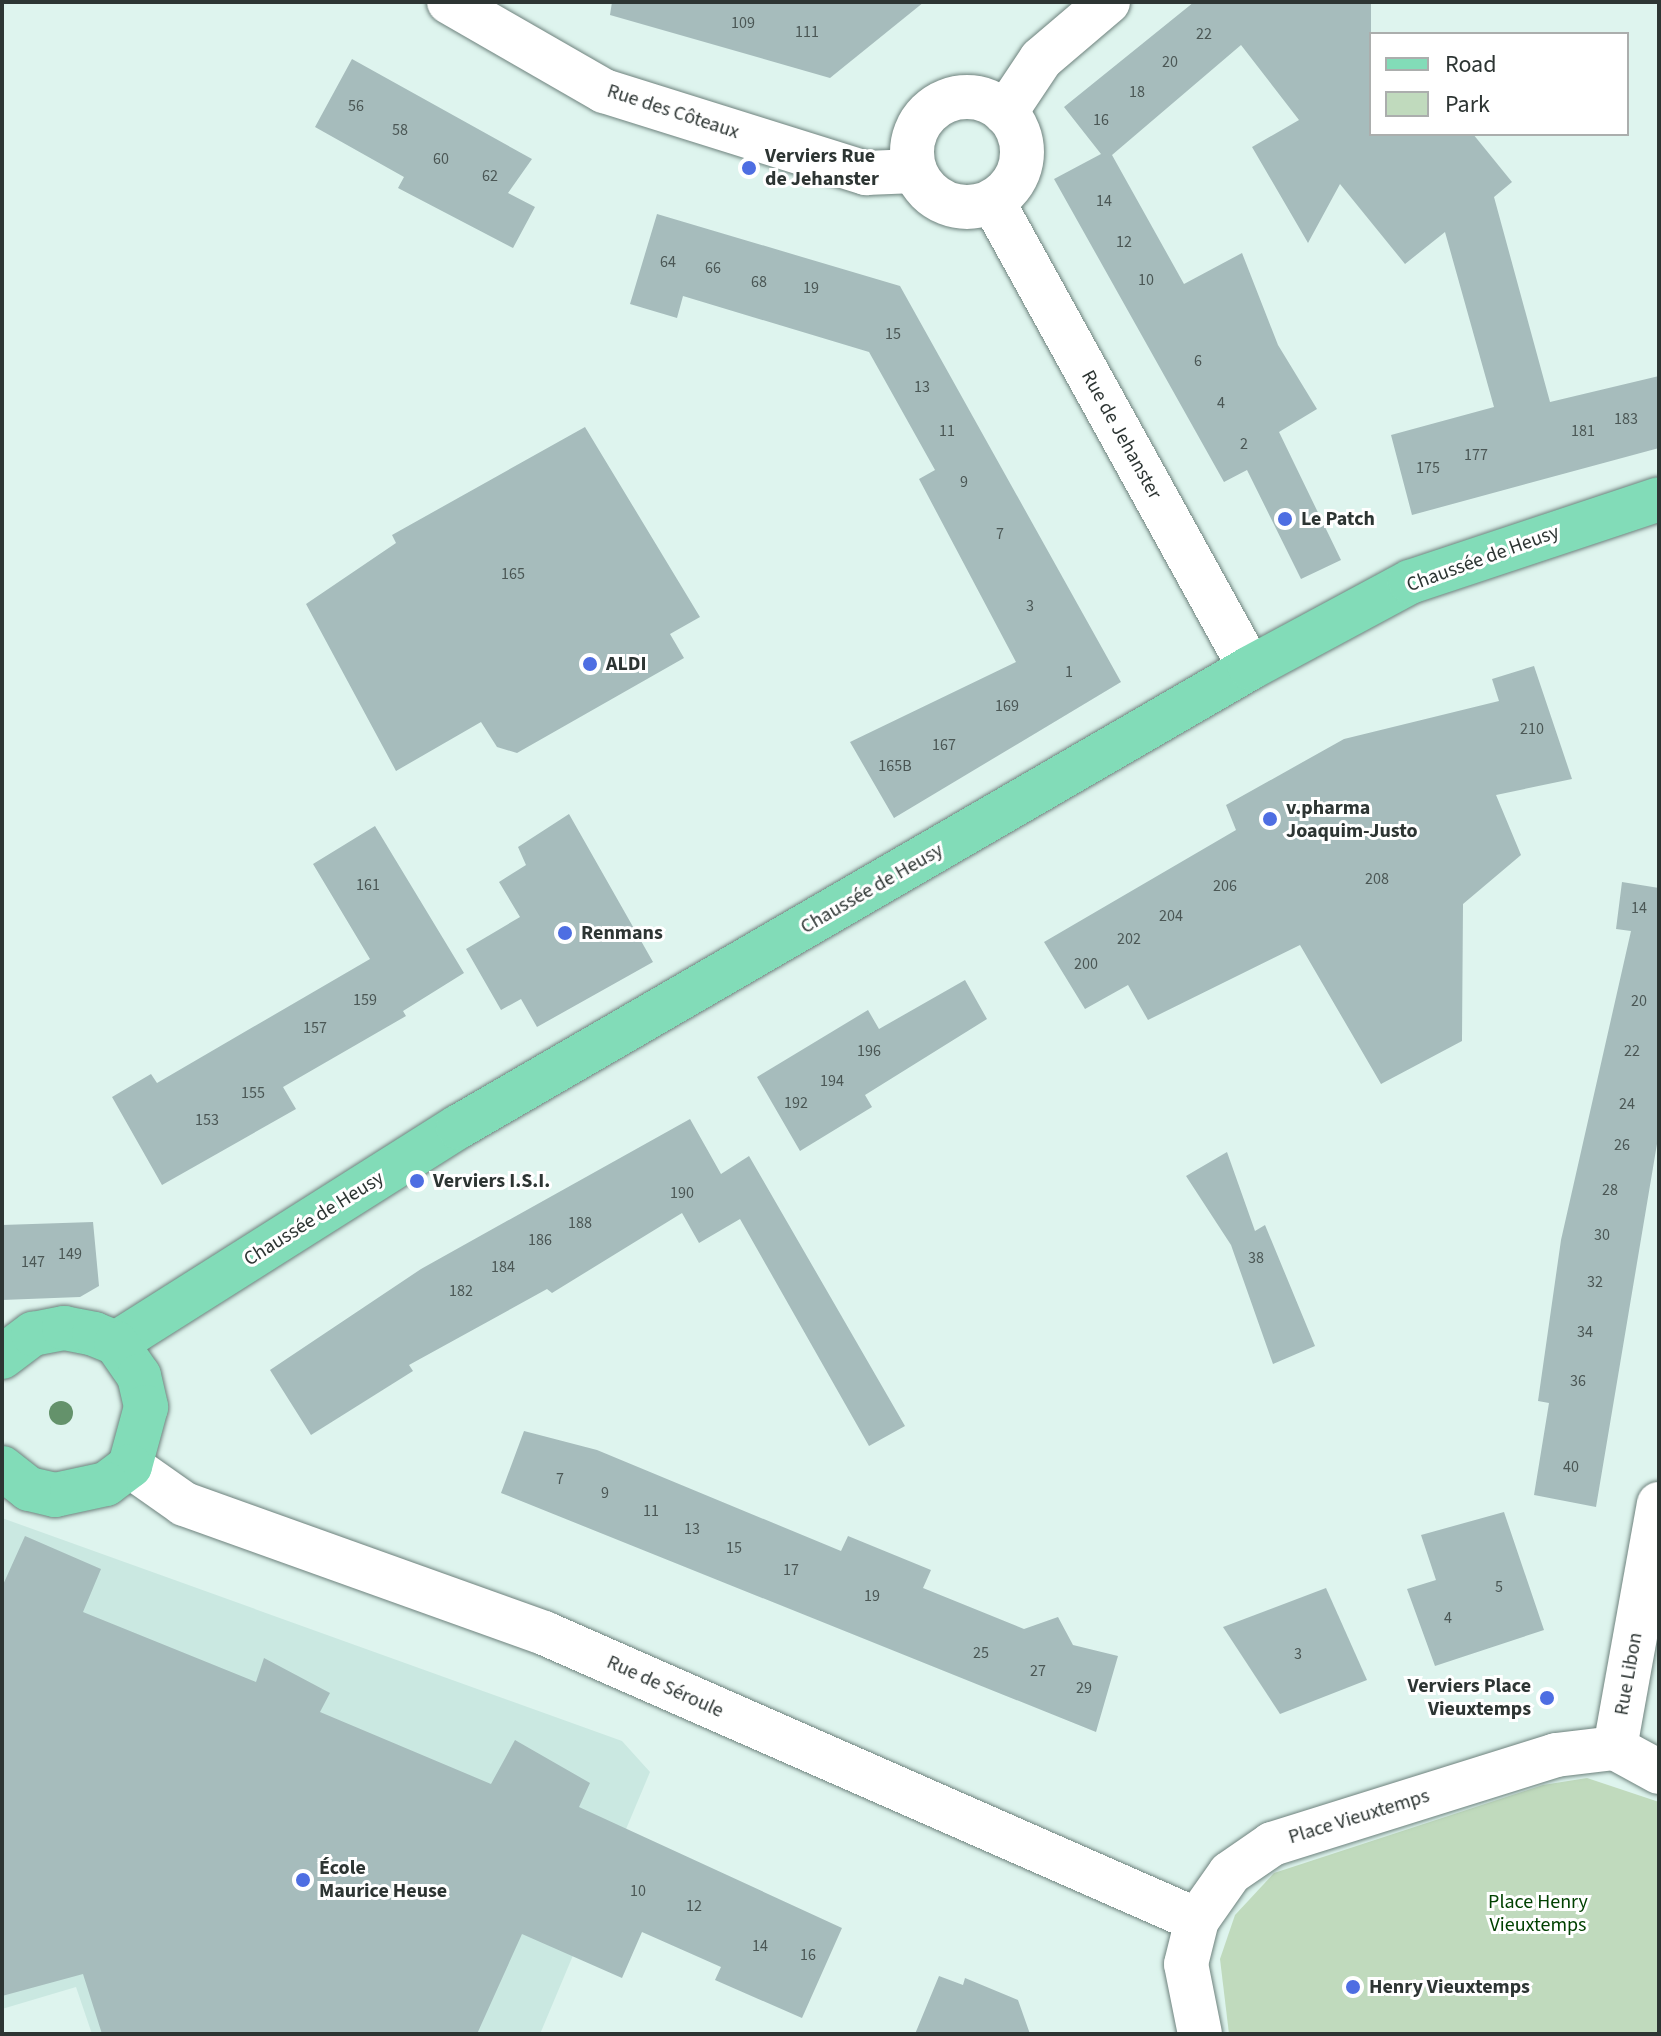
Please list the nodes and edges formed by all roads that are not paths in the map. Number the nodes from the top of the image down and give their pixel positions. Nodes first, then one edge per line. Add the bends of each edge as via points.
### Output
1 (449, 2) edge
2 (1108, 2) edge
3 (1005, 113) junction
4 (915, 171) junction
5 (993, 202) junction
6 (1659, 499) edge
7 (1250, 668) junction
8 (116, 1343) junction
9 (2, 1357) edge
10 (130, 1466) junction
11 (2, 1468) edge
12 (1659, 1504) edge
13 (1615, 1748) junction
14 (1659, 1772) edge
15 (1197, 1920) junction
16 (1200, 2034) edge

1 - 4 street, Rue des Côteaux via 604,91 866,173
2 - 3 street via 1041,59
3 - 4 street via 978,96 932,108 914,136
3 - 5 street via 1023,151 1009,189
4 - 5 street via 946,204
5 - 7 street, Rue de Jehanster
6 - 7 main road, Chaussée de Heusy via 1410,582
7 - 8 main road, Chaussée de Heusy via 458,1127
8 - 9 main road via 64,1328 33,1334
8 - 10 main road via 139,1376 146,1407
10 - 11 main road via 94,1489 55,1495 29,1489
10 - 15 street, Rue de Séroule via 184,1504 544,1633
12 - 13 street, Rue Libon
13 - 14 street
13 - 15 street, Place Vieuxtemps via 1556,1755 1272,1844 1230,1873
15 - 16 street, Place Vieuxtemps via 1186,1964

